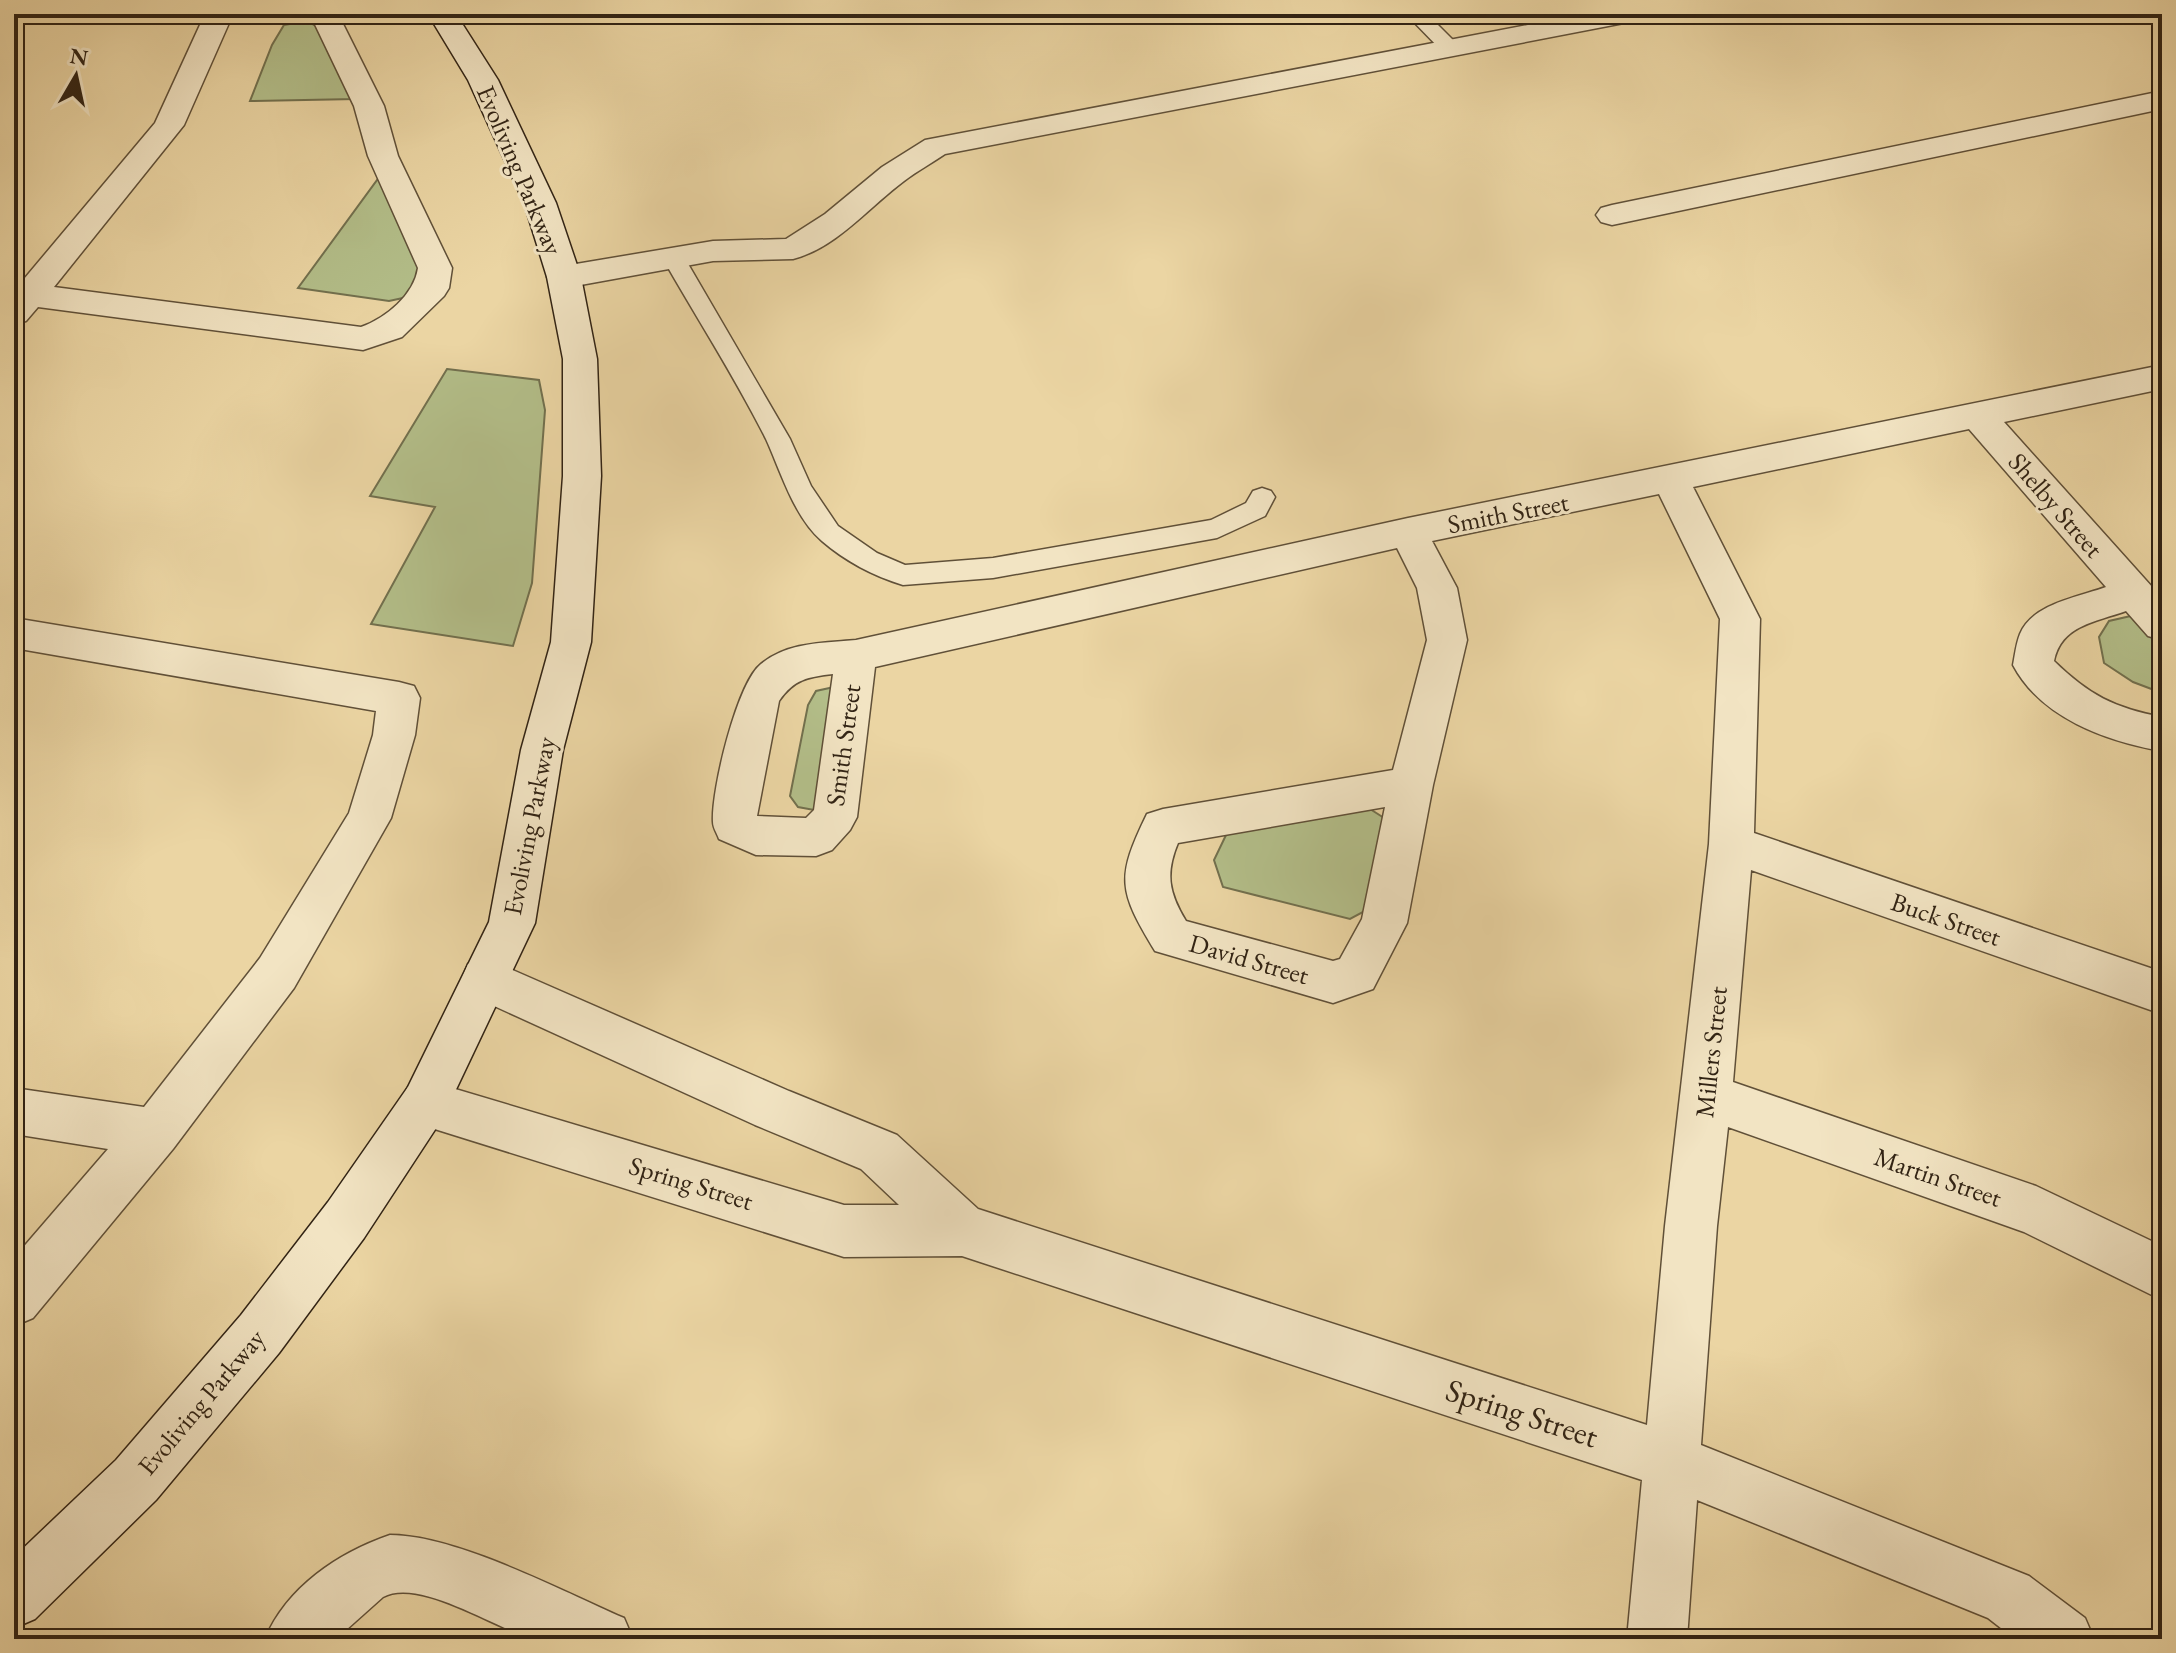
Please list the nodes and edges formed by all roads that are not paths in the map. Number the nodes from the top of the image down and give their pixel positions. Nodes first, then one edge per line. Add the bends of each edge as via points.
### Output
1 (219, 14) edge
2 (324, 14) edge
3 (442, 14) edge
4 (1416, 14) edge
5 (1629, 14) edge
6 (1450, 48) junction
7 (2162, 100) edge
8 (1612, 215) dead end
9 (673, 257) junction
10 (564, 277) junction
11 (23, 304) edge
12 (2162, 377) edge
13 (1978, 416) junction
14 (1671, 480) junction
15 (1262, 497) dead end
16 (1408, 532) junction
17 (2134, 593) junction
18 (2162, 625) edge
19 (14, 633) edge
20 (856, 656) junction
21 (2162, 734) edge
22 (1411, 785) junction
23 (1731, 844) junction
24 (485, 979) junction
25 (2162, 993) edge
26 (1707, 1096) junction
27 (425, 1103) junction
28 (14, 1111) edge
29 (155, 1132) junction
30 (962, 1230) junction
31 (2162, 1274) edge
32 (14, 1299) edge
33 (1673, 1462) junction
34 (14, 1598) edge
35 (295, 1639) edge
36 (603, 1639) edge
37 (1657, 1639) edge
38 (2064, 1639) edge

1 - 11 street via 169,125
2 - 11 street via 369,106 383,156 435,268 432,288 390,329 363,339
3 - 10 street, Evoliving Parkway via 483,80 540,203
4 - 6 lane
5 - 6 street
6 - 9 street via 936,147 793,249
7 - 8 street
9 - 10 street
9 - 15 lane via 771,426 799,489 829,533 868,560 903,575 993,568 1217,529 1256,509
10 - 24 street, Evoliving Parkway via 580,374 582,476 571,642 542,750 512,923
12 - 13 street, Smith Street
13 - 14 street, Smith Street
13 - 17 street, Shelby Street
14 - 16 street, Smith Street
14 - 23 street, Millers Street via 1740,619
16 - 20 street, Smith Street
16 - 22 street, David Street via 1437,588 1447,640
17 - 18 street, Shelby Street
17 - 21 street via 2060,619 2039,636 2033,665 2069,701 2129,728
19 - 29 street via 399,698 394,735 369,818 277,973
20 - 20 street, Smith Street via 795,662 773,677 759,698 735,826 756,836 816,837 835,817
22 - 22 street, David Street via 1384,923 1356,974 1333,982 1171,937 1146,896 1146,863 1163,827
23 - 25 street, Buck Street
23 - 26 street, Millers Street
24 - 27 street, Evoliving Parkway
24 - 30 street, Spring Street via 879,1152
26 - 31 street, Martin Street via 2036,1211
26 - 33 street, Millers Street
27 - 30 street, Spring Street via 844,1231
27 - 34 street, Evoliving Parkway via 260,1334 136,1480
28 - 29 street
29 - 32 street
30 - 33 street, Spring Street
33 - 37 street, Millers Street
33 - 38 street, Spring Street via 2008,1597
35 - 36 street via 348,1584 392,1563 447,1573

